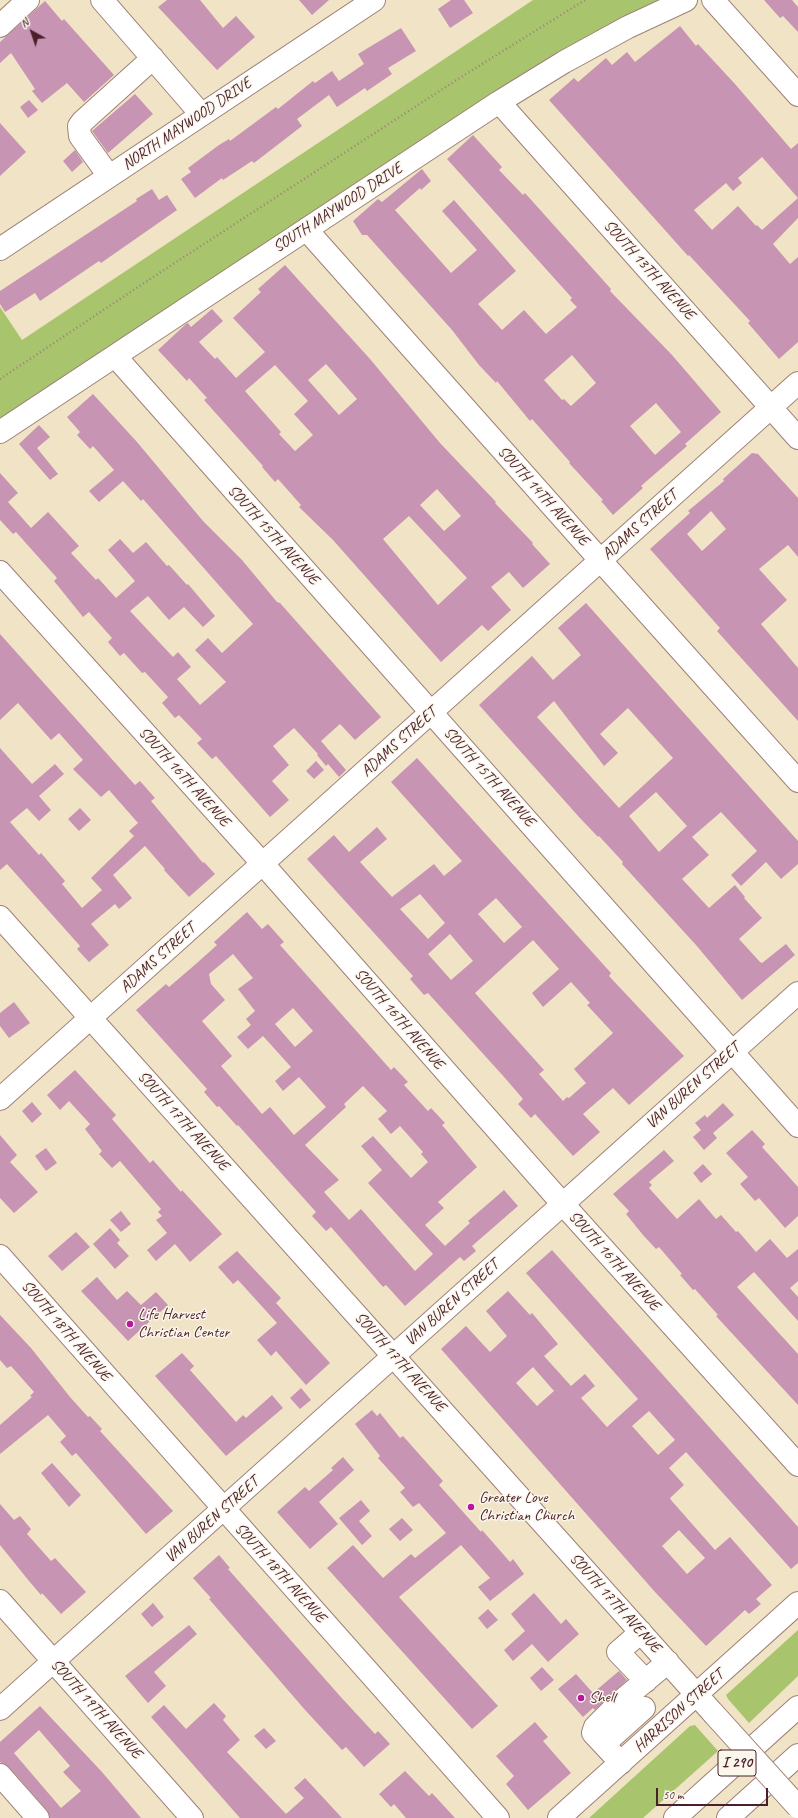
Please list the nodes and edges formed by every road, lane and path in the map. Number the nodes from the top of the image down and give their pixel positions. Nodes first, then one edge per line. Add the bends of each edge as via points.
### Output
1 (28, 0) edge
2 (102, 0) edge
3 (374, 0) edge
4 (585, 0) edge
5 (686, 0) edge
6 (713, 0) edge
7 (0, 26) edge
8 (153, 58) junction
9 (798, 95) edge
10 (499, 102) junction
11 (201, 114) junction
12 (109, 176) junction
13 (308, 228) junction
14 (4, 240) edge
15 (115, 356) junction
16 (0, 379) edge
17 (798, 384) edge
18 (771, 408) junction
19 (0, 432) edge
20 (798, 438) edge
21 (600, 561) junction
22 (0, 572) edge
23 (432, 712) junction
24 (798, 781) edge
25 (262, 864) junction
26 (0, 917) edge
27 (798, 993) edge
28 (91, 1018) junction
29 (732, 1051) junction
30 (0, 1100) edge
31 (798, 1126) edge
32 (562, 1203) junction
33 (0, 1256) edge
34 (394, 1356) junction
35 (798, 1465) edge
36 (224, 1510) junction
37 (0, 1601) edge
38 (798, 1603) edge
39 (641, 1632) junction
40 (54, 1661) junction
41 (668, 1662) junction
42 (640, 1694) junction
43 (697, 1695) junction
44 (798, 1707) edge
45 (0, 1709) edge
46 (662, 1726) junction
47 (798, 1755) edge
48 (621, 1763) junction
49 (0, 1775) edge
50 (798, 1808) edge
51 (38, 1818) edge
52 (192, 1818) edge
53 (498, 1818) edge
54 (559, 1818) edge
55 (675, 1818) edge
56 (728, 1818) edge

1 - 7 main road
2 - 8 main road
3 - 11 main road, NORTH MAYWOOD DRIVE
4 - 16 path via 458,79
5 - 10 main road, SOUTH MAYWOOD DRIVE via 603,41
6 - 9 main road
8 - 11 main road
8 - 12 main road via 79,126 80,136
10 - 13 main road, SOUTH MAYWOOD DRIVE
10 - 18 main road, SOUTH 13TH AVENUE
11 - 12 main road, NORTH MAYWOOD DRIVE
12 - 14 main road, NORTH MAYWOOD DRIVE
13 - 15 main road, SOUTH MAYWOOD DRIVE
13 - 21 main road, SOUTH 14TH AVENUE via 313,237
15 - 19 main road, SOUTH MAYWOOD DRIVE
15 - 23 main road, SOUTH 15TH AVENUE
17 - 18 main road, ADAMS STREET
18 - 20 main road, SOUTH 13TH AVENUE
18 - 21 main road, ADAMS STREET
21 - 23 main road, ADAMS STREET
21 - 24 main road, SOUTH 14TH AVENUE
22 - 25 main road, SOUTH 16TH AVENUE
23 - 25 main road, ADAMS STREET
23 - 29 main road, SOUTH 15TH AVENUE
25 - 28 main road, ADAMS STREET
25 - 32 main road, SOUTH 16TH AVENUE
26 - 28 main road, SOUTH 17TH AVENUE
27 - 29 main road, VAN BUREN STREET
28 - 30 main road, ADAMS STREET
28 - 34 main road, SOUTH 17TH AVENUE
29 - 31 main road, SOUTH 15TH AVENUE
29 - 32 main road, VAN BUREN STREET
32 - 34 main road, VAN BUREN STREET
32 - 35 main road, SOUTH 16TH AVENUE
33 - 36 main road, SOUTH 18TH AVENUE
34 - 36 main road, VAN BUREN STREET
34 - 39 main road, SOUTH 17TH AVENUE
36 - 40 main road, VAN BUREN STREET
36 - 53 main road, SOUTH 18TH AVENUE
37 - 40 main road, SOUTH 19TH AVENUE
38 - 43 main road, HARRISON STREET
39 - 41 main road, SOUTH 17TH AVENUE
39 - 42 main road via 618,1652
40 - 45 main road, VAN BUREN STREET
40 - 52 main road, SOUTH 19TH AVENUE
41 - 42 main road
41 - 43 main road, SOUTH 17TH AVENUE
42 - 46 main road
42 - 48 main road via 594,1727 593,1732
43 - 46 main road, HARRISON STREET
43 - 50 main road, SOUTH 17TH AVENUE, bridge
44 - 55 main road, I 290
46 - 48 main road, HARRISON STREET
47 - 56 main road, I 290
48 - 54 main road, HARRISON STREET
49 - 51 main road

